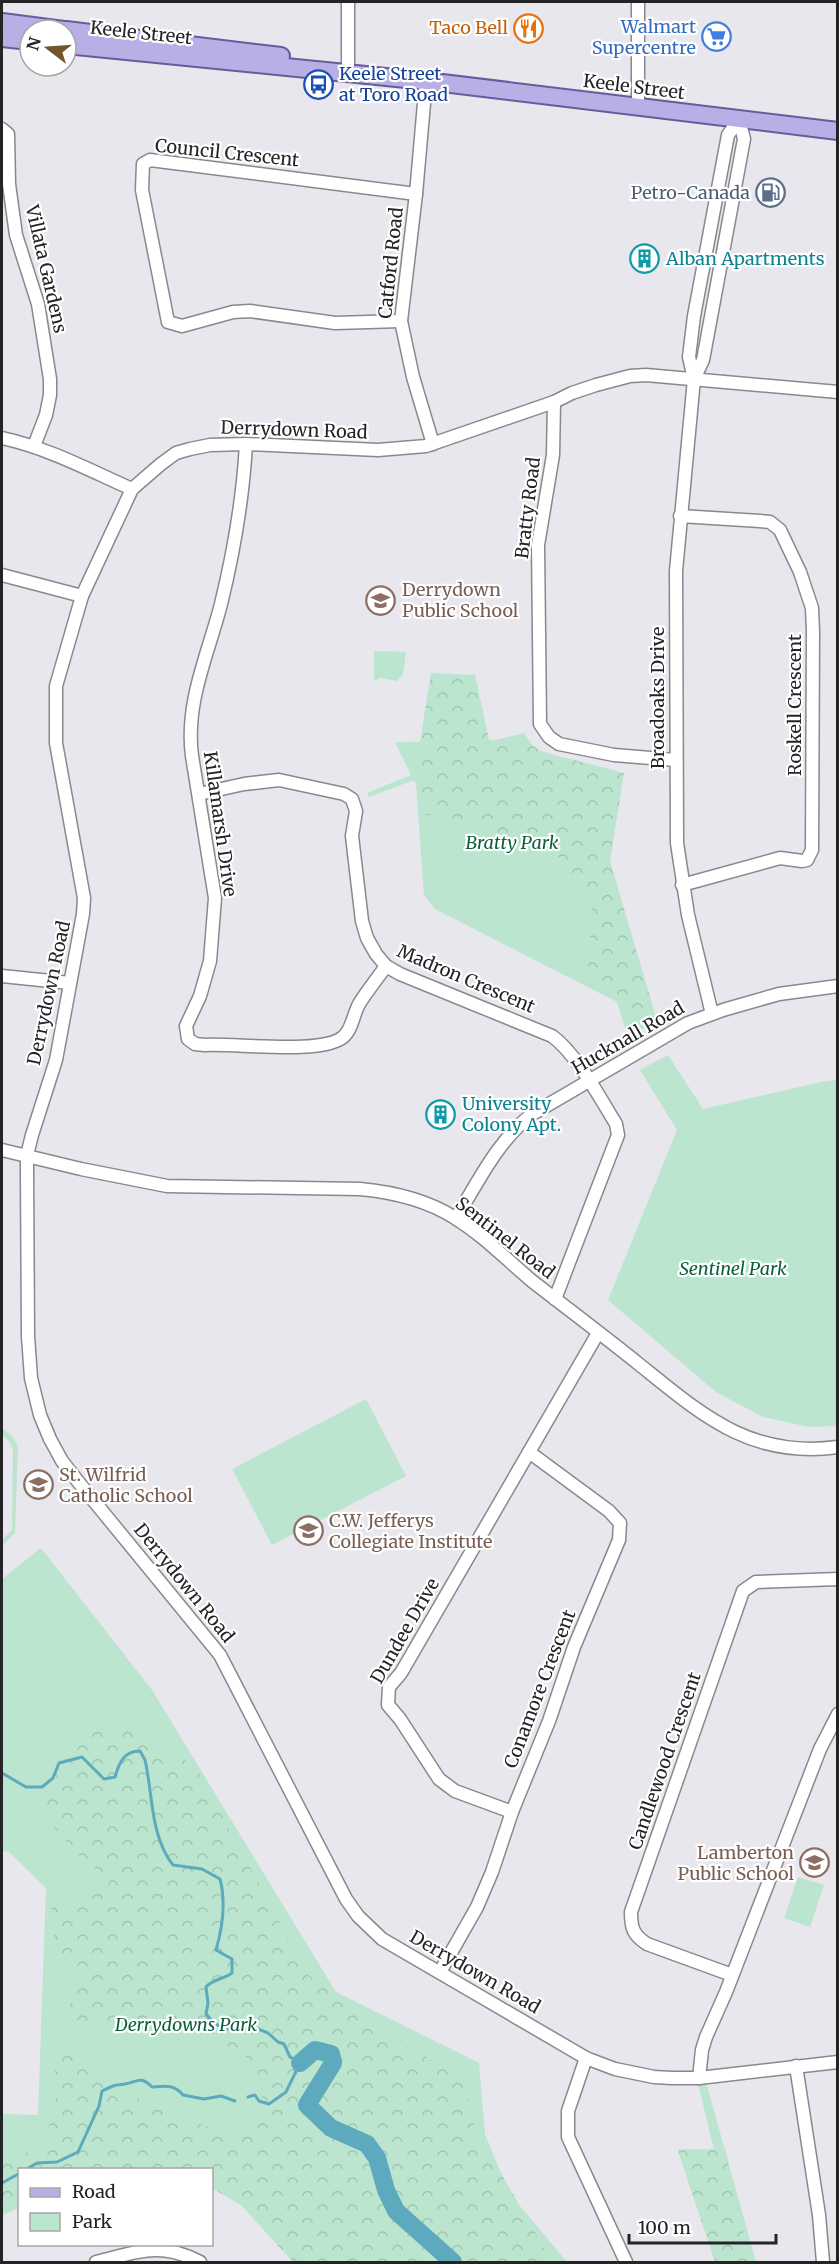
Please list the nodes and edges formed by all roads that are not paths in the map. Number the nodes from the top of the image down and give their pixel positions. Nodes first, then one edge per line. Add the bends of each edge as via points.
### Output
1 (348, 2) edge
2 (638, 2) edge
3 (2, 22) edge
4 (18, 24) edge
5 (78, 32) edge
6 (2, 38) edge
7 (18, 40) edge
8 (78, 46) edge
9 (348, 69) junction
10 (426, 81) junction
11 (638, 108) junction
12 (739, 119) junction
13 (4, 131) edge
14 (837, 131) edge
15 (416, 194) junction
16 (715, 206) junction
17 (732, 208) junction
18 (708, 247) junction
19 (723, 249) junction
20 (694, 316) junction
21 (710, 320) junction
22 (401, 321) junction
23 (694, 379) junction
24 (837, 392) edge
25 (554, 402) junction
26 (2, 438) edge
27 (246, 444) junction
28 (434, 444) junction
29 (34, 446) junction
30 (132, 489) junction
31 (680, 516) junction
32 (2, 575) edge
33 (82, 596) junction
34 (675, 760) junction
35 (199, 794) junction
36 (682, 885) junction
37 (386, 966) junction
38 (2, 976) edge
39 (70, 983) junction
40 (837, 986) edge
41 (712, 1014) junction
42 (589, 1081) junction
43 (2, 1150) edge
44 (27, 1155) junction
45 (456, 1218) junction
46 (555, 1299) junction
47 (598, 1334) junction
48 (837, 1447) edge
49 (529, 1452) junction
50 (837, 1579) edge
51 (837, 1713) edge
52 (512, 1812) junction
53 (440, 1972) junction
54 (732, 1975) junction
55 (586, 2058) junction
56 (837, 2062) edge
57 (796, 2066) junction
58 (699, 2078) junction
59 (96, 2262) edge
60 (200, 2262) edge
61 (626, 2262) edge
62 (823, 2262) edge

1 - 9 street
2 - 11 street
3 - 4 main road, Keele Street
5 - 9 main road, Keele Street
6 - 7 main road
8 - 9 main road, Keele Street
9 - 10 main road, Keele Street
10 - 11 main road, Keele Street
10 - 15 street, Catford Road
11 - 12 main road, Keele Street
12 - 14 main road, Keele Street
12 - 16 street, Broadoaks Drive via 728,135
12 - 17 street, Broadoaks Drive via 744,139
13 - 29 street, Villata Gardens via 16,235 38,304 50,379 46,415
15 - 22 street, Catford Road
15 - 22 street, Council Crescent via 150,160 143,164 142,190 168,322 182,326 250,311 335,323
16 - 17 street
16 - 18 street, Broadoaks Drive
17 - 19 street, Broadoaks Drive
18 - 19 street
18 - 20 street, Broadoaks Drive
19 - 21 street, Broadoaks Drive
20 - 21 street
20 - 23 street, Broadoaks Drive via 689,357
21 - 23 street, Broadoaks Drive via 703,360
22 - 28 street, Catford Road via 412,377
23 - 24 street, Derrydown Road
23 - 25 street, Derrydown Road via 630,376
23 - 31 street, Broadoaks Drive
25 - 28 street, Derrydown Road
25 - 34 street, Bratty Road via 554,455 538,545 540,724 559,744 614,755
26 - 29 street
27 - 28 street, Derrydown Road via 378,450
27 - 30 street, Derrydown Road via 210,445 177,453
27 - 35 street, Killamarsh Drive via 243,491 228,574 191,711 189,735
29 - 30 street
30 - 33 street, Derrydown Road
31 - 34 street, Broadoaks Drive
31 - 36 street, Roskell Crescent via 771,522 780,530 800,572 812,608 813,632 812,850 807,860 780,858
32 - 33 street
33 - 39 street, Derrydown Road via 56,686 56,743 84,898
34 - 36 street, Broadoaks Drive
35 - 37 street, Madron Crescent via 279,780 352,799 356,811 352,836 362,921 370,944
35 - 37 street, Killamarsh Drive via 215,898 210,961 186,1026 190,1042 310,1047 328,1044 342,1038 350,1028 359,1004
36 - 41 street, Broadoaks Drive
37 - 42 street, Madron Crescent via 552,1036 560,1041
38 - 39 street
39 - 44 street, Derrydown Road via 56,1060
40 - 41 street, Hucknall Road via 779,993
41 - 42 street, Hucknall Road via 688,1023
42 - 45 street, Hucknall Road via 515,1128
42 - 46 street, Madron Crescent via 616,1124 618,1135
43 - 44 street, Sentinel Road
44 - 45 street, Sentinel Road via 167,1186 389,1192
44 - 53 street, Derrydown Road via 28,1358 34,1393 50,1439 80,1484 220,1655 358,1916 382,1939
45 - 46 street, Sentinel Road
46 - 47 street, Sentinel Road
47 - 48 street, Sentinel Road via 685,1402 733,1432 774,1446
47 - 49 street, Dundee Drive
49 - 52 street, Conamore Crescent via 609,1510 620,1523 621,1531
49 - 52 street, Dundee Drive via 401,1673 389,1687 387,1697 388,1705 439,1779 455,1791
50 - 54 street, Candlewood Crescent via 756,1582 743,1591 631,1912 632,1929 642,1941
51 - 54 street
52 - 53 street, Conamore Crescent via 477,1907
53 - 55 street, Derrydown Road
54 - 58 street via 706,2037
55 - 58 street, Derrydown Road via 654,2077
55 - 61 street via 568,2110 568,2137
56 - 57 street, Derrydown Road
57 - 58 street, Derrydown Road
57 - 62 street
59 - 60 street via 160,2248

